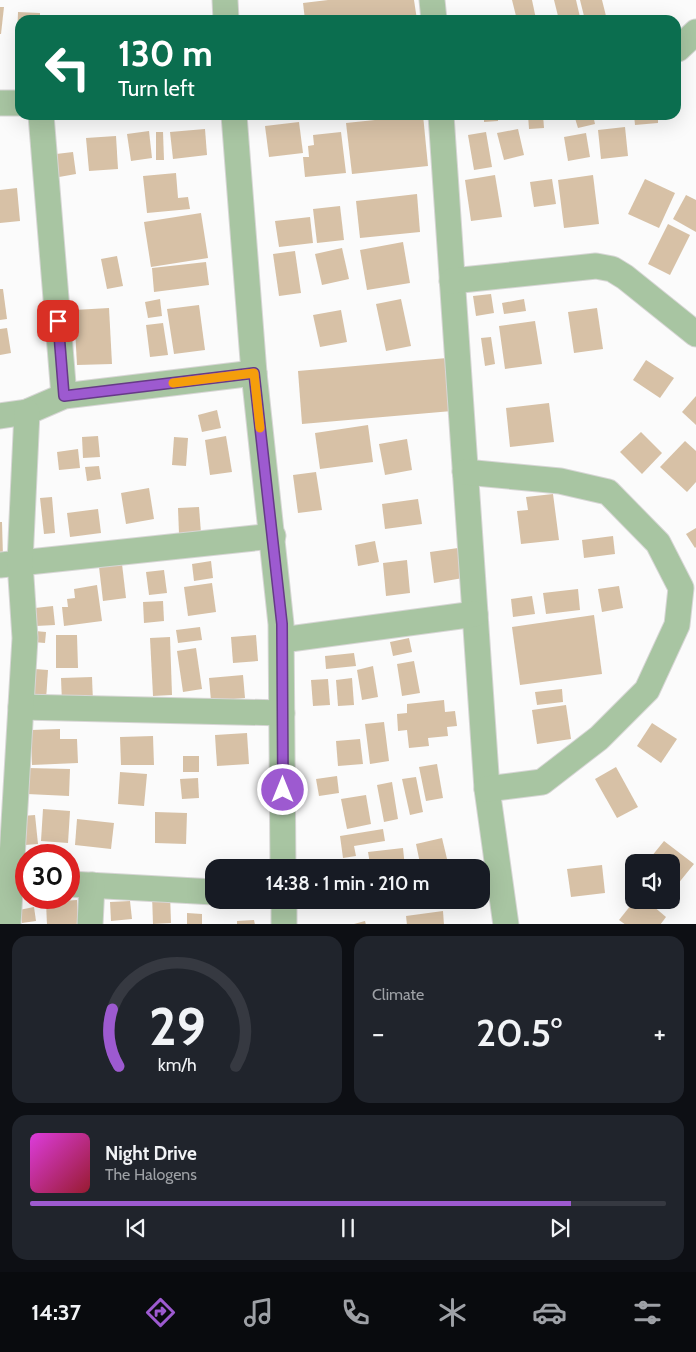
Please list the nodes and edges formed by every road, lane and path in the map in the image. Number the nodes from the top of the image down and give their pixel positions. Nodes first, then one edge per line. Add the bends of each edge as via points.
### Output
1 (225, 0) edge
2 (432, 0) edge
3 (226, 15) edge
4 (434, 15) edge
5 (696, 32) edge
6 (683, 52) edge
7 (15, 102) edge
8 (0, 103) edge
9 (41, 120) edge
10 (234, 120) edge
11 (441, 120) edge
12 (452, 281) junction
13 (696, 334) edge
14 (254, 373) junction
15 (64, 396) junction
16 (27, 412) junction
17 (0, 416) edge
18 (465, 472) junction
19 (272, 536) junction
20 (10, 564) edge
21 (475, 614) junction
22 (282, 640) junction
23 (21, 707) junction
24 (282, 713) junction
25 (486, 789) junction
26 (19, 844) edge
27 (284, 859) edge
28 (81, 885) edge
29 (205, 892) edge
30 (15, 894) edge
31 (284, 909) edge
32 (8, 924) edge
33 (90, 924) edge
34 (284, 924) edge
35 (506, 924) edge

1 - 3 street
2 - 4 street
5 - 6 street
7 - 8 street
9 - 15 street
10 - 14 street
11 - 12 street
12 - 13 street via 596,266 612,269
12 - 18 street
14 - 15 street
14 - 19 street
15 - 16 street
16 - 17 street
16 - 20 street
18 - 21 street
18 - 25 street via 560,481 608,492 658,543 681,588 678,625 647,690 599,738 542,782
19 - 20 street
19 - 22 street
20 - 23 street via 25,638
21 - 22 street
21 - 25 street
22 - 24 street
23 - 24 street
23 - 26 street
24 - 27 street
25 - 35 street
28 - 29 street
28 - 33 street
30 - 32 street
31 - 34 street

